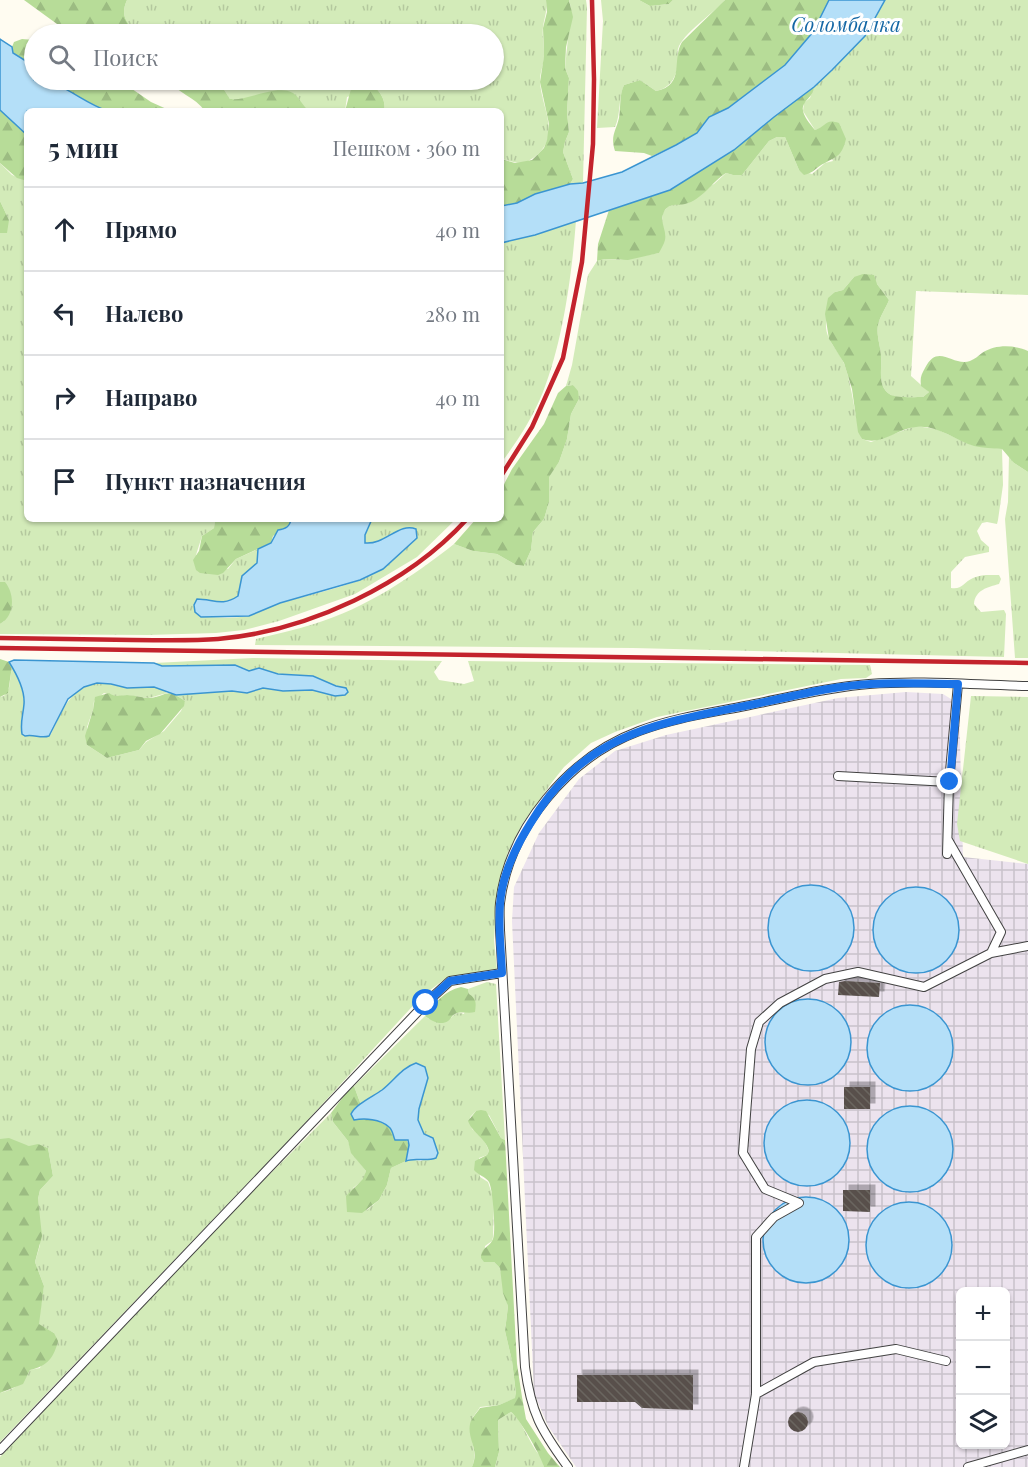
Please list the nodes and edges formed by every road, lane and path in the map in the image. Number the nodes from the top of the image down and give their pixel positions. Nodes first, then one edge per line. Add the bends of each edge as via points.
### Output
1 (958, 684) junction
2 (1028, 686) edge
3 (838, 776) dead end
4 (950, 782) junction
5 (948, 840) junction
6 (947, 854) dead end
7 (1028, 946) edge
8 (991, 952) junction
9 (502, 973) junction
10 (946, 1361) dead end
11 (756, 1394) junction
12 (0, 1450) edge
13 (1028, 1450) edge
14 (986, 1461) junction
15 (568, 1467) edge
16 (744, 1467) edge
17 (968, 1467) edge
18 (975, 1467) edge

1 - 2 lane
1 - 4 lane
1 - 9 lane via 839,688 670,720 605,746 558,784 521,839 507,870 500,903
3 - 4 lane
4 - 5 lane
5 - 6 lane
5 - 8 lane via 1002,932
7 - 8 lane
8 - 11 lane via 924,987 858,972 825,979 780,1003 759,1022 751,1049 743,1153 765,1189 799,1203 774,1217 756,1237
9 - 12 lane via 450,981 426,1003
9 - 15 lane via 529,1399 543,1433
10 - 11 lane via 896,1349 814,1362
11 - 16 lane
13 - 14 lane
14 - 17 lane
14 - 18 lane

